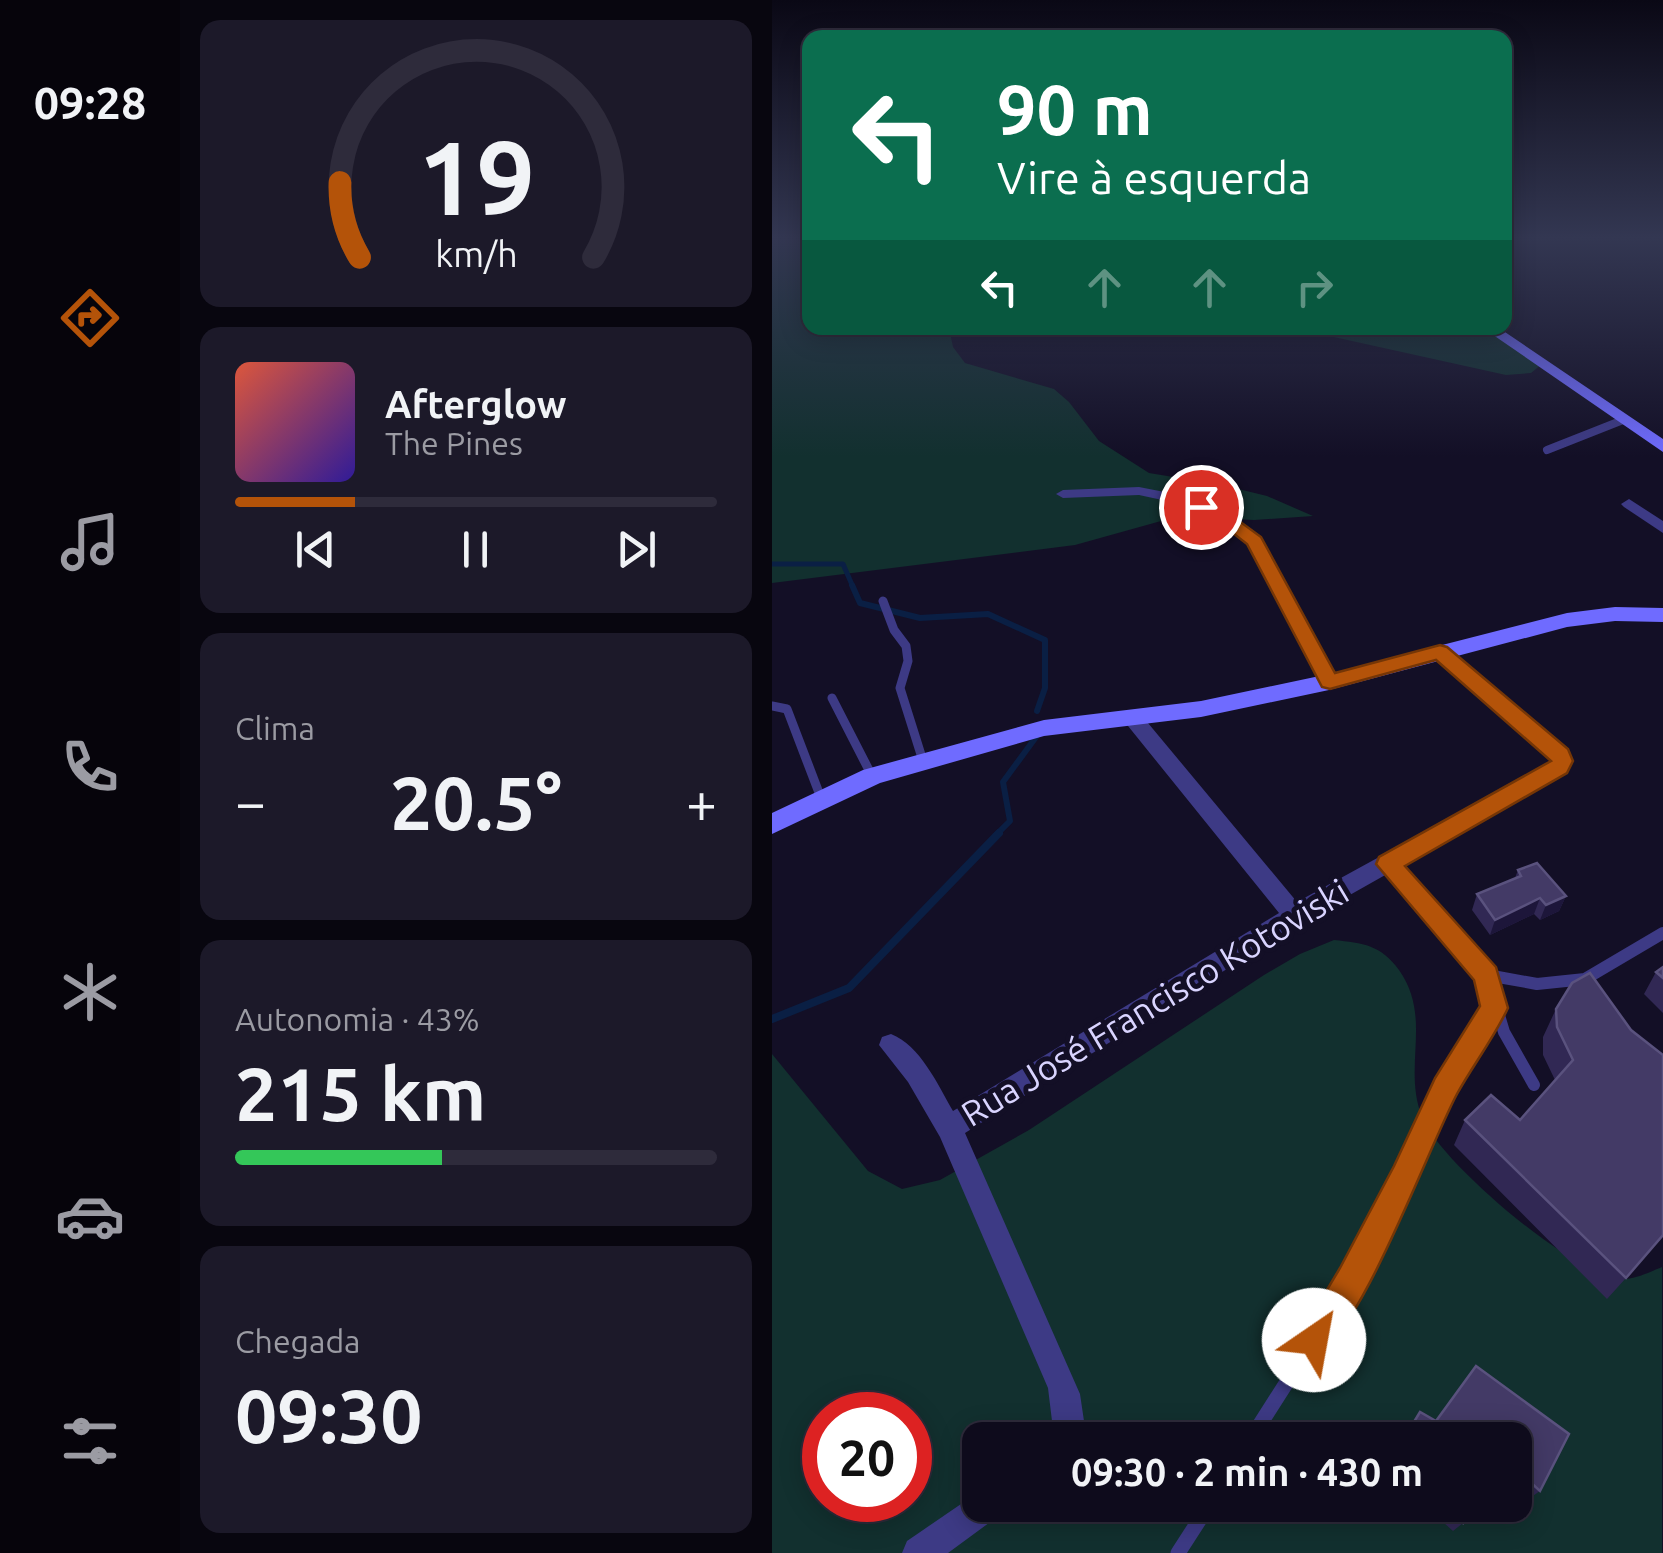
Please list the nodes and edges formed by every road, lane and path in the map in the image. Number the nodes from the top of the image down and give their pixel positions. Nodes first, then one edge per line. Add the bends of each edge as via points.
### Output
1 (1500, 335) edge
2 (1623, 420) junction
3 (1662, 448) edge
4 (1548, 450) dead end
5 (1063, 494) dead end
6 (1629, 504) dead end
7 (1662, 528) edge
8 (883, 601) dead end
9 (1662, 615) edge
10 (1440, 652) junction
11 (1330, 682) junction
12 (832, 698) dead end
13 (772, 706) edge
14 (1131, 716) junction
15 (923, 761) junction
16 (872, 776) junction
17 (821, 798) junction
18 (772, 824) edge
19 (1388, 864) junction
20 (1294, 916) junction
21 (1662, 933) edge
22 (1487, 975) junction
23 (1494, 1008) junction
24 (891, 1045) dead end
25 (1534, 1085) dead end
26 (949, 1128) junction
27 (1068, 1422) edge
28 (1261, 1422) edge
29 (962, 1522) edge
30 (1198, 1522) edge
31 (920, 1553) edge
32 (1178, 1553) edge

1 - 2 main road
2 - 3 main road
2 - 4 lane
5 - 11 street via 1140,491 1221,515 1254,541
6 - 7 street
8 - 15 lane via 906,646 900,688
9 - 10 main road via 1567,620
10 - 11 main road
10 - 19 street, Rua José Francisco Kotoviski via 1562,761
11 - 14 main road
12 - 16 lane
13 - 17 lane via 786,709
14 - 15 main road via 1044,728
14 - 20 street
15 - 16 main road
16 - 17 main road
17 - 18 main road
19 - 20 street, Rua José Francisco Kotoviski
19 - 22 lane
20 - 26 street, Rua José Francisco Kotoviski
21 - 22 lane via 1613,967 1575,983 1538,986
22 - 23 lane
23 - 25 lane
23 - 28 lane via 1445,1087 1352,1280
24 - 26 street
26 - 27 street, Rua José Francisco Kotoviski via 1062,1388
29 - 31 street
30 - 32 lane

